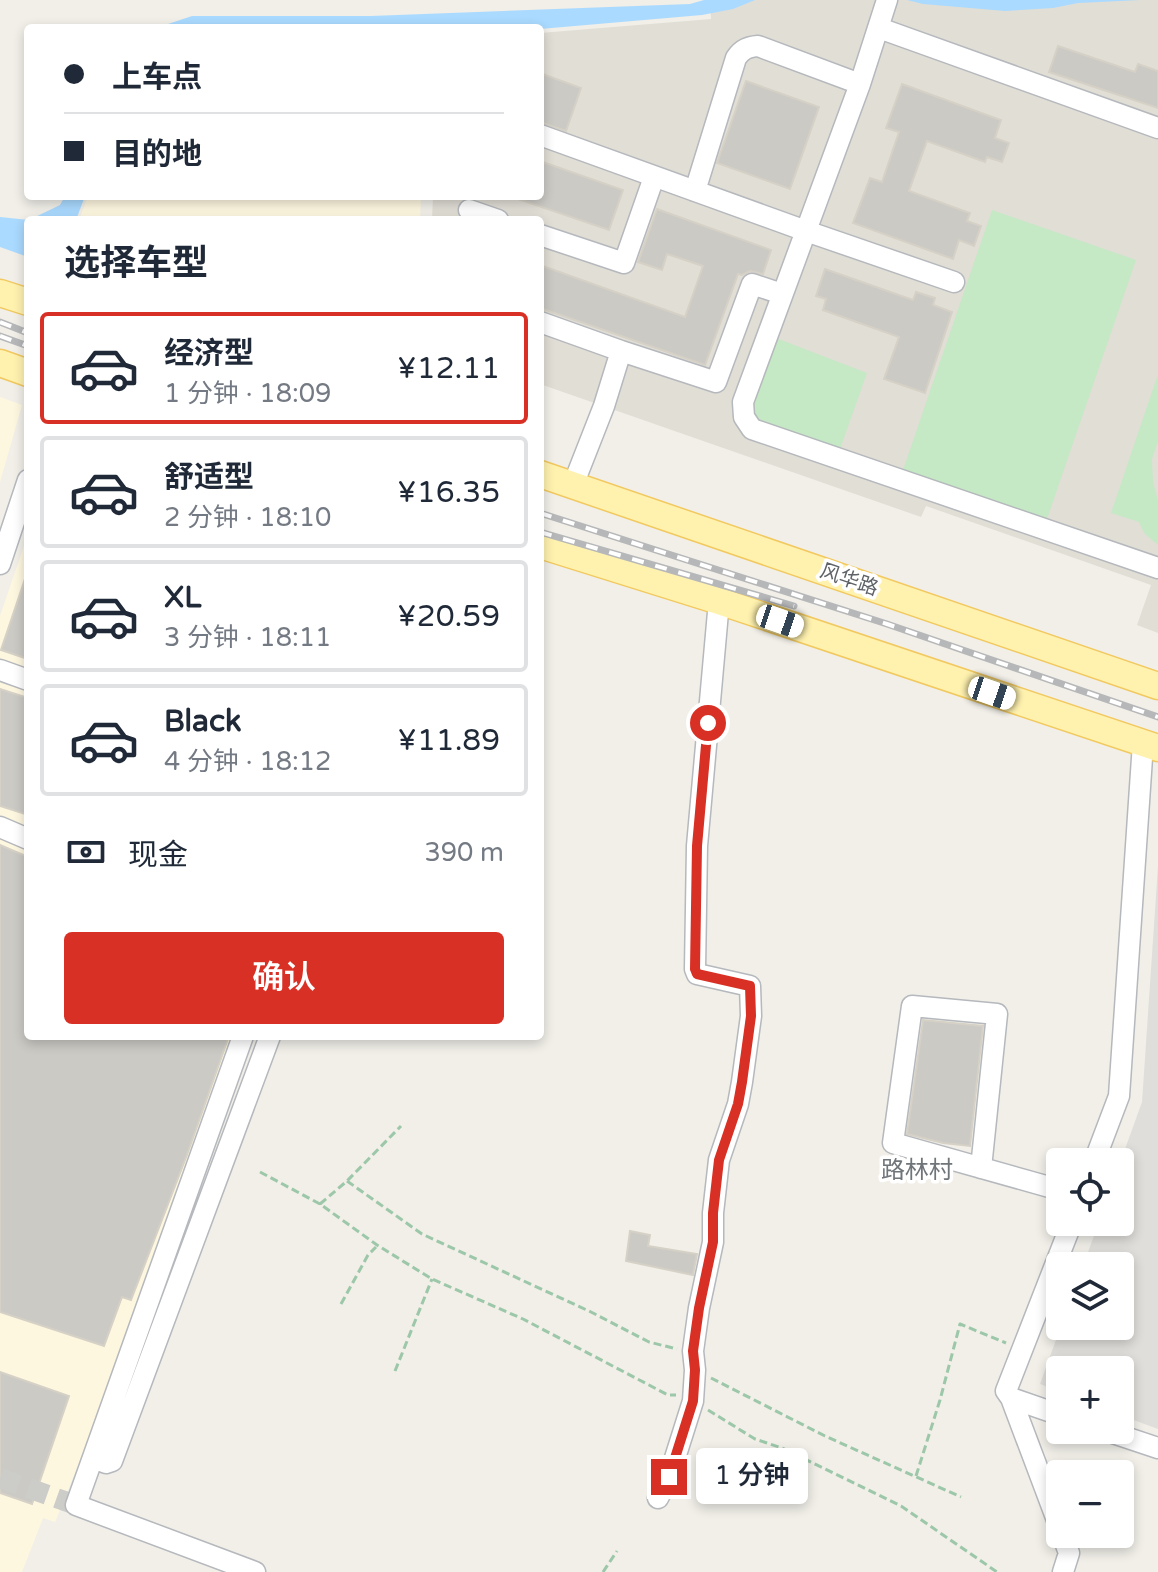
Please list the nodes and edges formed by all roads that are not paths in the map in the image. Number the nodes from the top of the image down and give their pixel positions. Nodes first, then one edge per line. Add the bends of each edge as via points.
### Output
1 (883, 14) edge
2 (860, 84) junction
3 (1158, 128) edge
4 (544, 136) edge
5 (654, 177) junction
6 (695, 191) junction
7 (806, 231) junction
8 (544, 236) edge
9 (954, 282) dead end
10 (0, 293) edge
11 (782, 294) junction
12 (24, 301) edge
13 (544, 323) edge
14 (621, 351) junction
15 (0, 363) edge
16 (24, 372) edge
17 (544, 475) edge
18 (573, 485) junction
19 (24, 492) edge
20 (544, 546) edge
21 (0, 564) edge
22 (1158, 568) edge
23 (719, 601) junction
24 (0, 670) edge
25 (24, 679) edge
26 (1158, 686) edge
27 (1150, 746) edge
28 (0, 827) edge
29 (24, 837) edge
30 (242, 1040) edge
31 (269, 1040) edge
32 (1099, 1148) edge
33 (981, 1168) junction
34 (1046, 1186) edge
35 (1067, 1236) edge
36 (1011, 1398) junction
37 (1046, 1410) edge
38 (1134, 1440) edge
39 (1158, 1448) edge
40 (93, 1458) junction
41 (1046, 1491) edge
42 (658, 1498) dead end
43 (1067, 1548) edge
44 (255, 1572) edge
45 (1063, 1572) edge

1 - 2 street
1 - 3 street
2 - 6 street via 758,46 741,51
2 - 7 street
4 - 5 street
5 - 6 street
5 - 8 street via 624,263
6 - 7 street
7 - 9 street
7 - 11 street
10 - 12 main road
11 - 14 street via 752,284 716,382
11 - 22 street via 743,402 752,429
13 - 14 street
14 - 18 street
15 - 16 main road
17 - 18 main road, 风华路
18 - 26 main road, 风华路
19 - 21 street
20 - 23 main road
23 - 27 main road
23 - 42 street via 697,846 695,969 697,974 750,986 751,1016 738,1104 719,1160 713,1242 693,1351 693,1401
24 - 25 street
27 - 32 street via 1119,1096
28 - 29 street
30 - 40 street
31 - 40 street via 112,1461
33 - 33 street via 893,1143 912,1006 997,1014
33 - 34 street
35 - 36 street via 1006,1391
36 - 37 street
36 - 41 street
38 - 39 street
40 - 44 street via 76,1505
43 - 45 street

